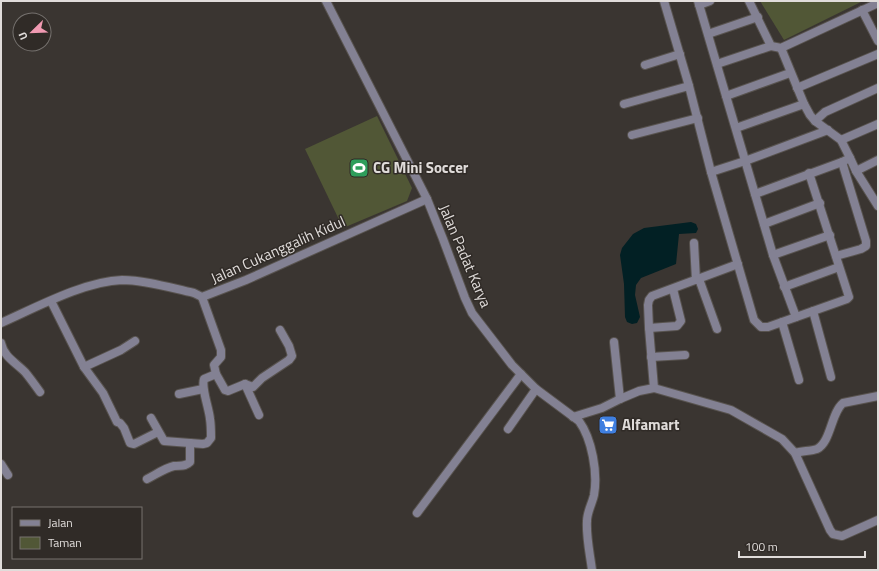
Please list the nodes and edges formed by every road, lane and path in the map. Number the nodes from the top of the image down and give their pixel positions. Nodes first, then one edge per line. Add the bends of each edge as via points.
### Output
1 (326, 1) edge
2 (664, 1) edge
3 (710, 1) edge
4 (749, 1) edge
5 (698, 3) edge
6 (878, 3) edge
7 (862, 10) junction
8 (758, 17) junction
9 (708, 34) junction
10 (878, 40) edge
11 (771, 46) junction
12 (780, 48) junction
13 (680, 54) junction
14 (878, 54) edge
15 (717, 64) junction
16 (645, 65) dead end
17 (790, 73) junction
18 (689, 86) junction
19 (797, 88) junction
20 (878, 88) edge
21 (726, 96) junction
22 (624, 104) dead end
23 (804, 104) junction
24 (698, 118) junction
25 (815, 121) junction
26 (878, 124) edge
27 (736, 128) junction
28 (828, 130) junction
29 (632, 135) dead end
30 (841, 140) junction
31 (850, 158) junction
32 (878, 160) edge
33 (745, 161) junction
34 (842, 162) junction
35 (856, 171) junction
36 (711, 172) junction
37 (809, 173) junction
38 (755, 194) junction
39 (427, 200) junction
40 (820, 203) junction
41 (878, 206) edge
42 (764, 224) junction
43 (830, 235) junction
44 (694, 243) dead end
45 (773, 255) junction
46 (836, 256) junction
47 (738, 264) junction
48 (839, 268) junction
49 (698, 279) junction
50 (784, 287) junction
51 (673, 289) junction
52 (202, 297) junction
53 (51, 301) junction
54 (813, 311) junction
55 (796, 318) junction
56 (782, 322) junction
57 (1, 323) edge
58 (648, 328) junction
59 (717, 329) dead end
60 (280, 330) dead end
61 (135, 341) dead end
62 (614, 342) dead end
63 (1, 343) edge
64 (684, 355) dead end
65 (651, 357) junction
66 (84, 367) junction
67 (216, 374) junction
68 (520, 374) junction
69 (831, 377) dead end
70 (799, 380) dead end
71 (245, 384) junction
72 (654, 388) junction
73 (203, 389) junction
74 (536, 389) junction
75 (40, 392) dead end
76 (179, 394) dead end
77 (878, 396) edge
78 (620, 399) junction
79 (259, 415) dead end
80 (573, 417) junction
81 (151, 418) dead end
82 (508, 429) dead end
83 (158, 432) junction
84 (190, 443) junction
85 (795, 453) junction
86 (1, 464) edge
87 (8, 475) dead end
88 (146, 479) dead end
89 (417, 513) dead end
90 (878, 520) edge
91 (592, 570) edge

1 - 39 street, Jalan Padat Karya
2 - 13 street
3 - 5 street
4 - 8 street
5 - 9 street
6 - 7 street
7 - 10 street
7 - 12 street
8 - 9 street
8 - 11 street
9 - 15 street
11 - 12 street
11 - 15 street
12 - 17 street
13 - 16 street
13 - 18 street
14 - 19 street
15 - 21 street
17 - 19 street
17 - 21 street
18 - 22 street
18 - 24 street
19 - 23 street
20 - 25 street via 825,112
21 - 27 street
23 - 25 street
23 - 27 street
24 - 29 street
24 - 36 street
25 - 28 street
26 - 30 street
27 - 33 street
28 - 30 street
28 - 33 street
30 - 31 street
31 - 34 street
31 - 35 street
32 - 35 street
33 - 36 street
33 - 38 street
34 - 37 street
34 - 46 street via 866,246
35 - 41 street
36 - 47 street
37 - 38 street
37 - 40 street
38 - 42 street
39 - 52 street, Jalan Cukanggalih Kidul
39 - 68 street, Jalan Padat Karya via 472,313
40 - 42 street
40 - 43 street
42 - 45 street
43 - 45 street
43 - 46 street
44 - 49 street
45 - 50 street
46 - 48 street
47 - 49 street
47 - 56 street via 757,324 768,327
48 - 50 street
48 - 54 street via 849,297
49 - 51 street
49 - 59 street
50 - 55 street
51 - 58 street via 652,296 649,300
51 - 58 street via 680,324
52 - 53 street, Jalan Cukanggalih Kidul via 153,284 120,280 100,283
52 - 67 street via 221,350 221,356 214,366
53 - 57 street, Jalan Cukanggalih Kidul
53 - 66 street
54 - 55 street
54 - 69 street
55 - 56 street
56 - 70 street
58 - 65 street
60 - 71 street via 292,356 253,387
61 - 66 street
62 - 78 street
63 - 75 street via 5,354 25,372
64 - 65 street
65 - 72 street
66 - 83 street via 103,393 130,443 134,444
67 - 71 street via 225,390
67 - 73 street via 204,378
68 - 74 street, Jalan Padat Karya
68 - 89 street
71 - 79 street
72 - 78 street
72 - 85 street via 731,410 782,439
73 - 76 street
73 - 84 street via 210,419 211,438 203,444
74 - 80 street, Jalan Padat Karya
74 - 82 street
77 - 85 street via 843,403 821,445 817,449
78 - 80 street
80 - 91 street, Jalan Padat Karya via 583,427 589,440 594,464 596,482 587,521
81 - 83 street
83 - 84 street via 166,442
84 - 88 street via 190,462 186,466 171,467
85 - 90 street via 833,534 842,536
86 - 87 street

